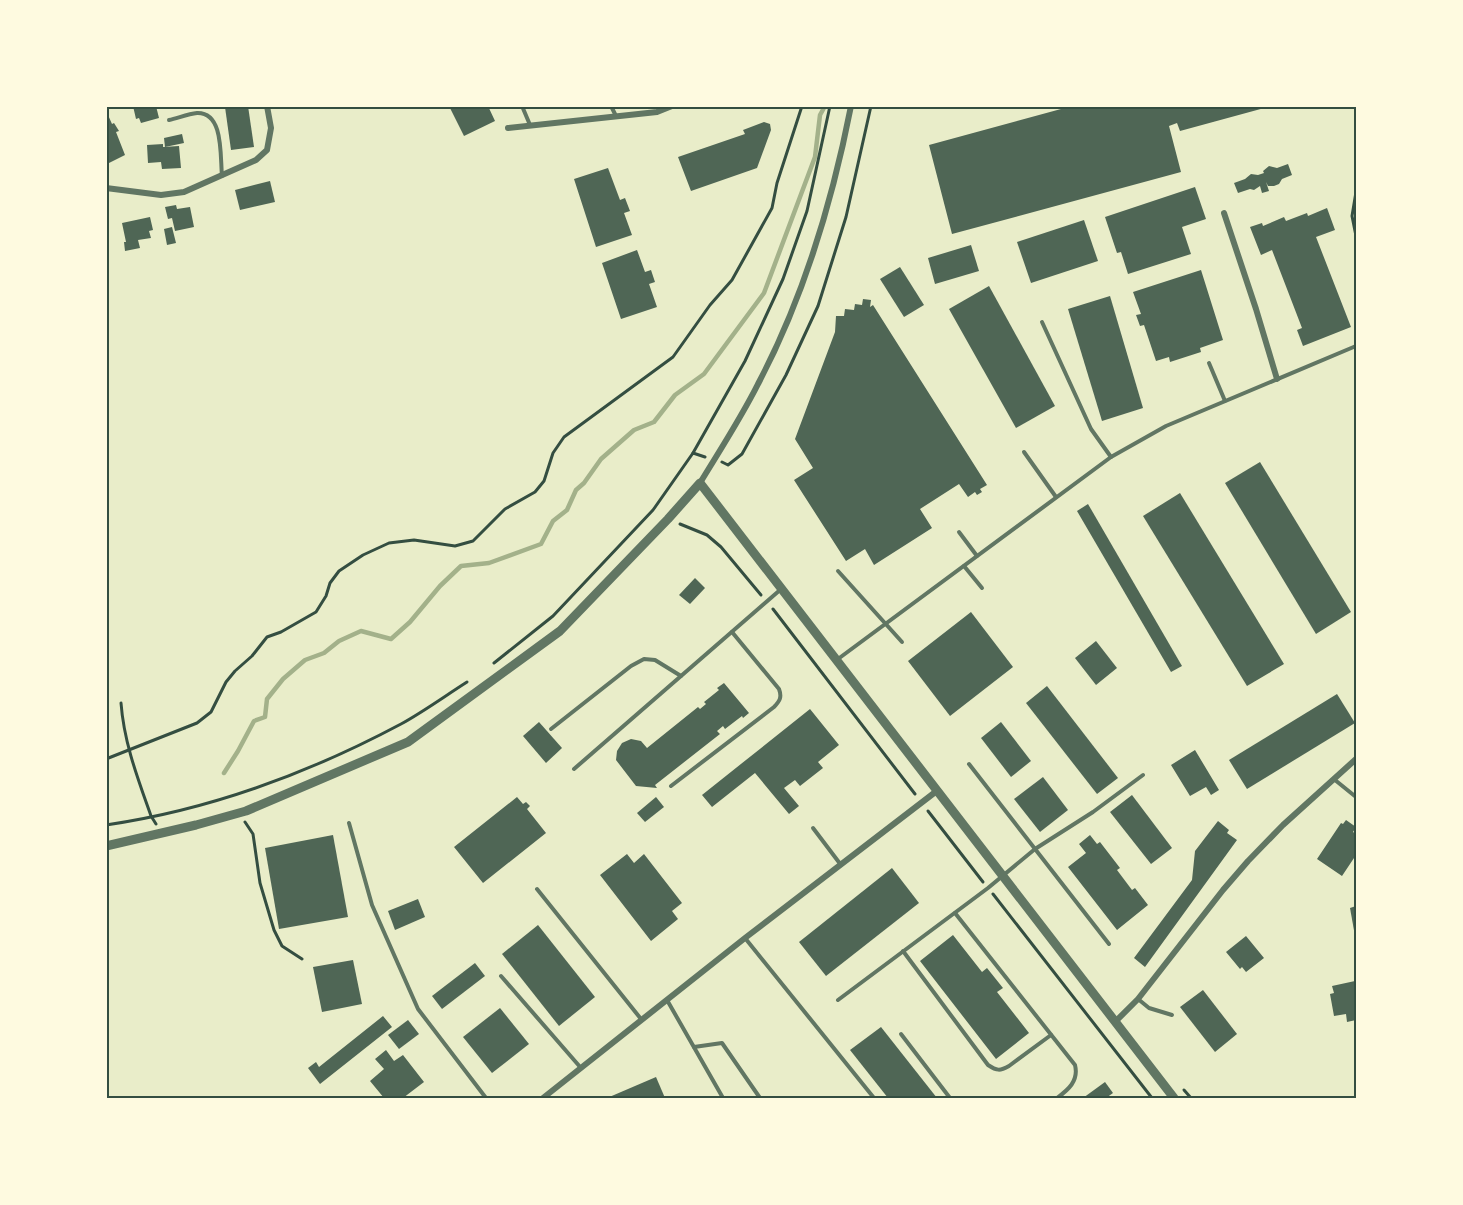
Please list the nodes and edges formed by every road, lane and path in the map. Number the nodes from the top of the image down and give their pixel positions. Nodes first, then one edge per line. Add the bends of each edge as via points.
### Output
1 (267, 106) edge
2 (522, 106) edge
3 (611, 106) edge
4 (672, 106) edge
5 (802, 106) edge
6 (830, 106) edge
7 (851, 106) edge
8 (871, 106) edge
9 (616, 116) junction
10 (169, 120) dead end
11 (531, 126) junction
12 (507, 128) dead end
13 (222, 176) junction
14 (106, 188) edge
15 (1356, 192) edge
16 (1224, 213) dead end
17 (1356, 236) edge
18 (1042, 322) dead end
19 (1356, 346) edge
20 (1209, 363) dead end
21 (1277, 379) junction
22 (1225, 401) junction
23 (1024, 452) dead end
24 (693, 453) junction
25 (1111, 457) junction
26 (714, 459) junction
27 (700, 483) junction
28 (1056, 497) junction
29 (653, 510) junction
30 (669, 519) junction
31 (959, 532) dead end
32 (977, 556) junction
33 (964, 566) junction
34 (838, 571) dead end
35 (783, 588) junction
36 (982, 588) dead end
37 (767, 602) junction
38 (886, 624) junction
39 (732, 632) junction
40 (902, 642) dead end
41 (837, 660) junction
42 (494, 663) dead end
43 (681, 676) junction
44 (467, 682) dead end
45 (121, 703) dead end
46 (551, 729) dead end
47 (128, 751) junction
48 (106, 759) edge
49 (1356, 759) edge
50 (969, 764) dead end
51 (574, 769) dead end
52 (1143, 775) dead end
53 (1335, 780) junction
54 (671, 786) dead end
55 (938, 790) junction
56 (1356, 797) edge
57 (215, 800) junction
58 (922, 803) junction
59 (236, 814) junction
60 (151, 816) junction
61 (349, 823) dead end
62 (106, 825) edge
63 (813, 828) dead end
64 (162, 833) junction
65 (106, 846) edge
66 (1035, 849) junction
67 (841, 865) junction
68 (1004, 875) junction
69 (988, 888) junction
70 (537, 889) dead end
71 (955, 913) junction
72 (745, 938) junction
73 (1109, 944) dead end
74 (903, 951) junction
75 (302, 958) dead end
76 (501, 976) dead end
77 (1138, 999) junction
78 (667, 1000) junction
79 (838, 1000) dead end
80 (1172, 1015) dead end
81 (642, 1020) junction
82 (1115, 1022) junction
83 (901, 1034) dead end
84 (1051, 1035) junction
85 (694, 1047) junction
86 (581, 1068) junction
87 (1171, 1097) edge
88 (486, 1098) edge
89 (543, 1098) edge
90 (723, 1098) edge
91 (760, 1098) edge
92 (874, 1098) edge
93 (950, 1098) edge
94 (1057, 1098) edge
95 (1152, 1098) edge

1 - 13 street via 271,128 267,150 256,160
2 - 11 lane
3 - 9 lane
4 - 9 street via 657,112
5 - 47 path via 772,208 732,280 673,357 564,437 535,492 505,509 473,541 455,546 414,540 389,543 363,555 339,571 316,612 267,637 226,682 211,712 197,723
6 - 24 path via 807,211 783,279 745,361
7 - 26 street via 831,199 799,293 758,384
8 - 26 path via 846,217 818,306 786,375 742,454 728,465
9 - 11 street
10 - 13 lane via 209,115 217,130
11 - 12 street
13 - 14 street via 183,192 161,195
15 - 17 path via 1352,216
16 - 21 street
18 - 25 lane via 1091,429
19 - 21 lane
20 - 22 lane
21 - 22 lane
22 - 25 lane via 1166,426
23 - 28 lane
24 - 26 path
24 - 29 path
25 - 28 lane
26 - 27 street
27 - 30 street
27 - 35 street
28 - 32 lane
29 - 30 path
29 - 42 path via 553,616
30 - 37 path via 707,535
30 - 59 street via 560,631 408,742
31 - 32 lane
32 - 33 lane
33 - 36 lane
33 - 38 lane
34 - 38 lane
35 - 37 lane
35 - 41 street
37 - 39 lane
37 - 58 path
38 - 40 lane
38 - 41 lane
39 - 43 lane
39 - 54 lane via 779,688 780,700
41 - 55 street
43 - 46 lane via 655,660 644,659
43 - 51 lane
44 - 57 path via 402,723 320,764
45 - 47 path
47 - 48 path
47 - 60 path
49 - 53 street
50 - 66 lane
52 - 66 lane
53 - 56 lane
53 - 77 street via 1248,861
55 - 58 street
55 - 68 street
57 - 59 path
57 - 60 path
58 - 67 street
58 - 69 path
59 - 64 street
59 - 75 path via 254,834 260,883 274,930 282,946
60 - 62 path
60 - 64 path
61 - 88 lane via 372,905 418,1009
63 - 67 lane
64 - 65 street
66 - 68 lane
66 - 73 lane
67 - 72 street
68 - 69 lane
68 - 82 street
69 - 71 lane
69 - 95 path
70 - 81 lane
71 - 74 lane
71 - 84 lane
72 - 78 street
72 - 92 lane
74 - 79 lane
74 - 84 lane via 988,1065 996,1070 1009,1066
76 - 86 lane
77 - 80 lane via 1149,1008
77 - 82 street
78 - 81 street
78 - 85 lane
81 - 86 street
82 - 87 street
83 - 93 lane
84 - 94 lane via 1075,1065 1076,1072 1076,1078
85 - 90 lane
85 - 91 lane via 722,1043
86 - 89 street

